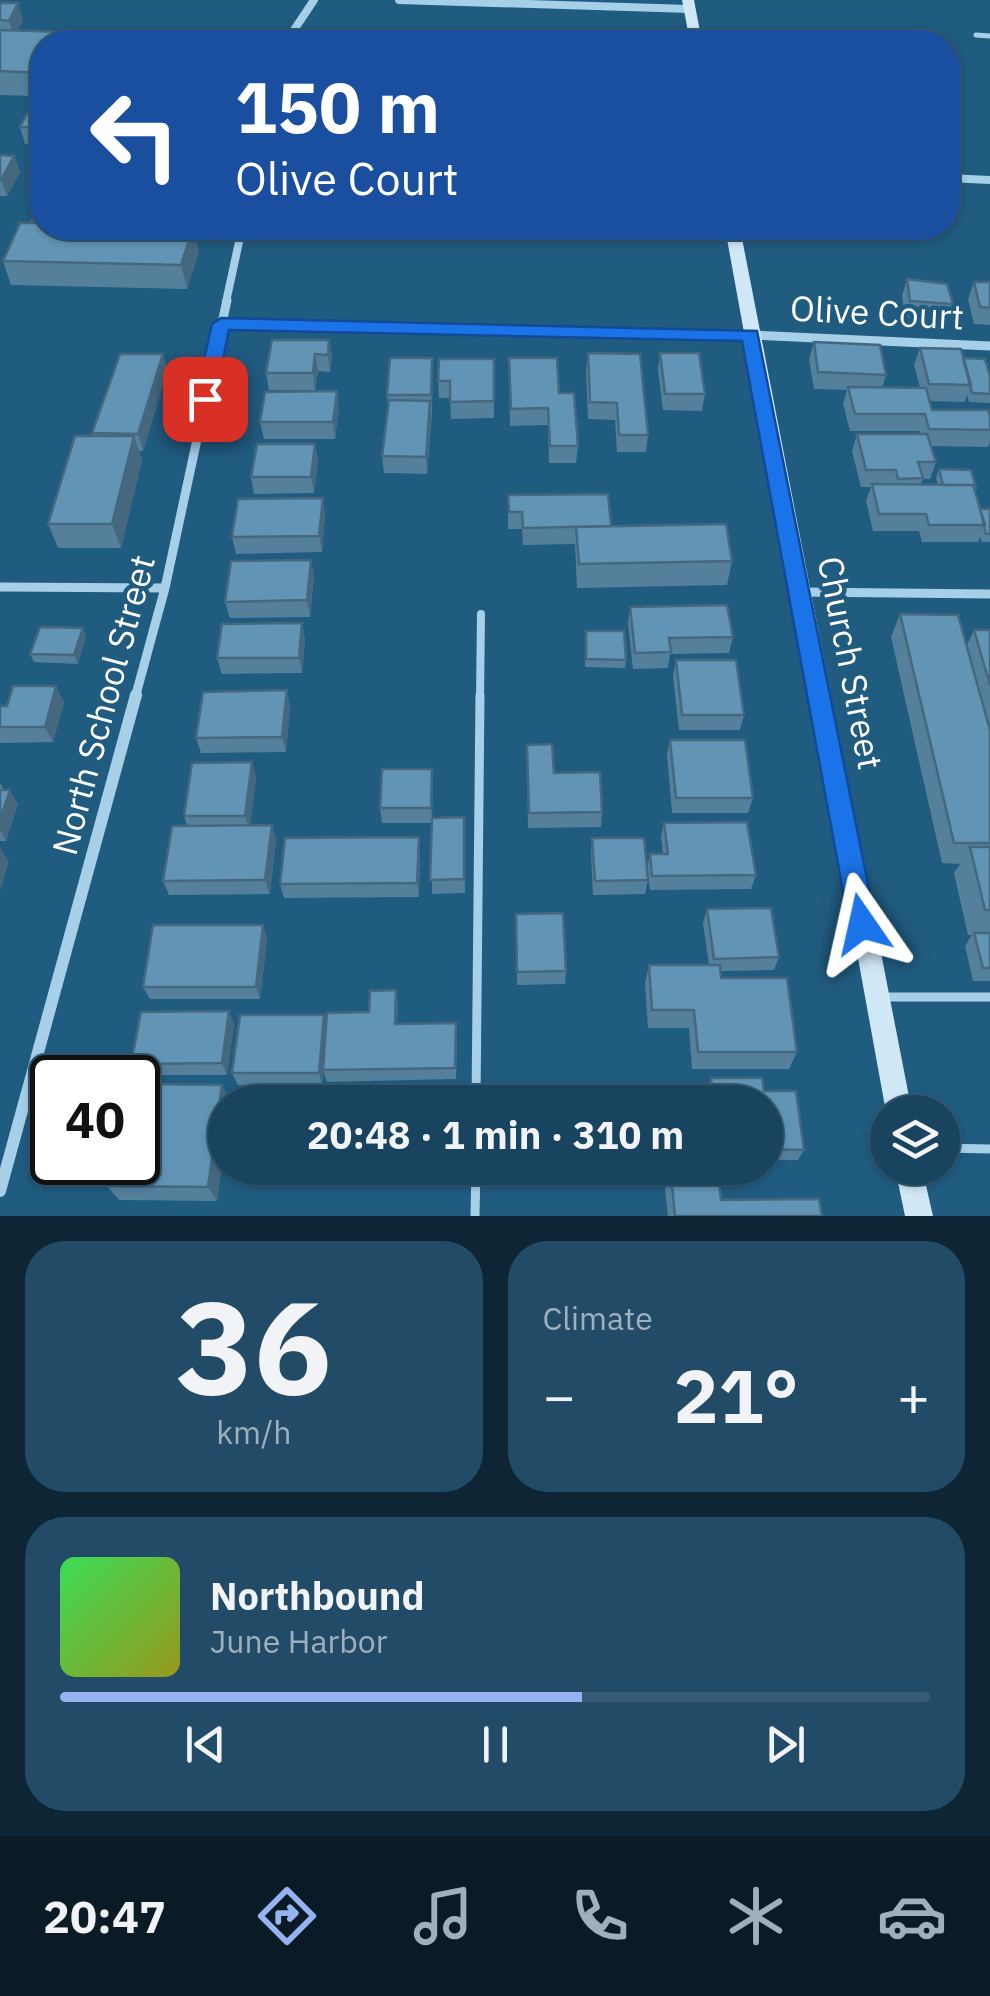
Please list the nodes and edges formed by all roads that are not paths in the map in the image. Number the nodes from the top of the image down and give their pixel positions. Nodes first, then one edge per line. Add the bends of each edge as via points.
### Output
1 (314, 0) edge
2 (399, 0) edge
3 (689, 5) edge
4 (294, 30) edge
5 (694, 30) edge
6 (976, 36) dead end
7 (990, 36) edge
8 (960, 179) edge
9 (990, 180) edge
10 (239, 240) edge
11 (734, 240) edge
12 (221, 324) junction
13 (750, 335) junction
14 (990, 346) edge
15 (0, 588) edge
16 (166, 588) junction
17 (798, 592) junction
18 (990, 594) edge
19 (481, 614) dead end
20 (877, 997) junction
21 (990, 997) edge
22 (476, 1085) edge
23 (895, 1095) edge
24 (960, 1149) edge
25 (990, 1150) edge
26 (476, 1185) edge
27 (913, 1185) edge
28 (0, 1192) edge
29 (475, 1216) edge
30 (919, 1216) edge

1 - 4 street
2 - 3 street
3 - 5 street
6 - 7 lane
8 - 9 street
10 - 12 street, North School Street
11 - 13 street, Church Street
12 - 13 street, Olive Court
12 - 16 street, North School Street
13 - 14 street, Olive Court
13 - 17 street, Church Street
15 - 16 street
16 - 28 street, North School Street
17 - 18 street
17 - 20 street, Church Street
19 - 22 lane
20 - 21 lane
20 - 23 street, Church Street
24 - 25 lane
26 - 29 lane
27 - 30 street

